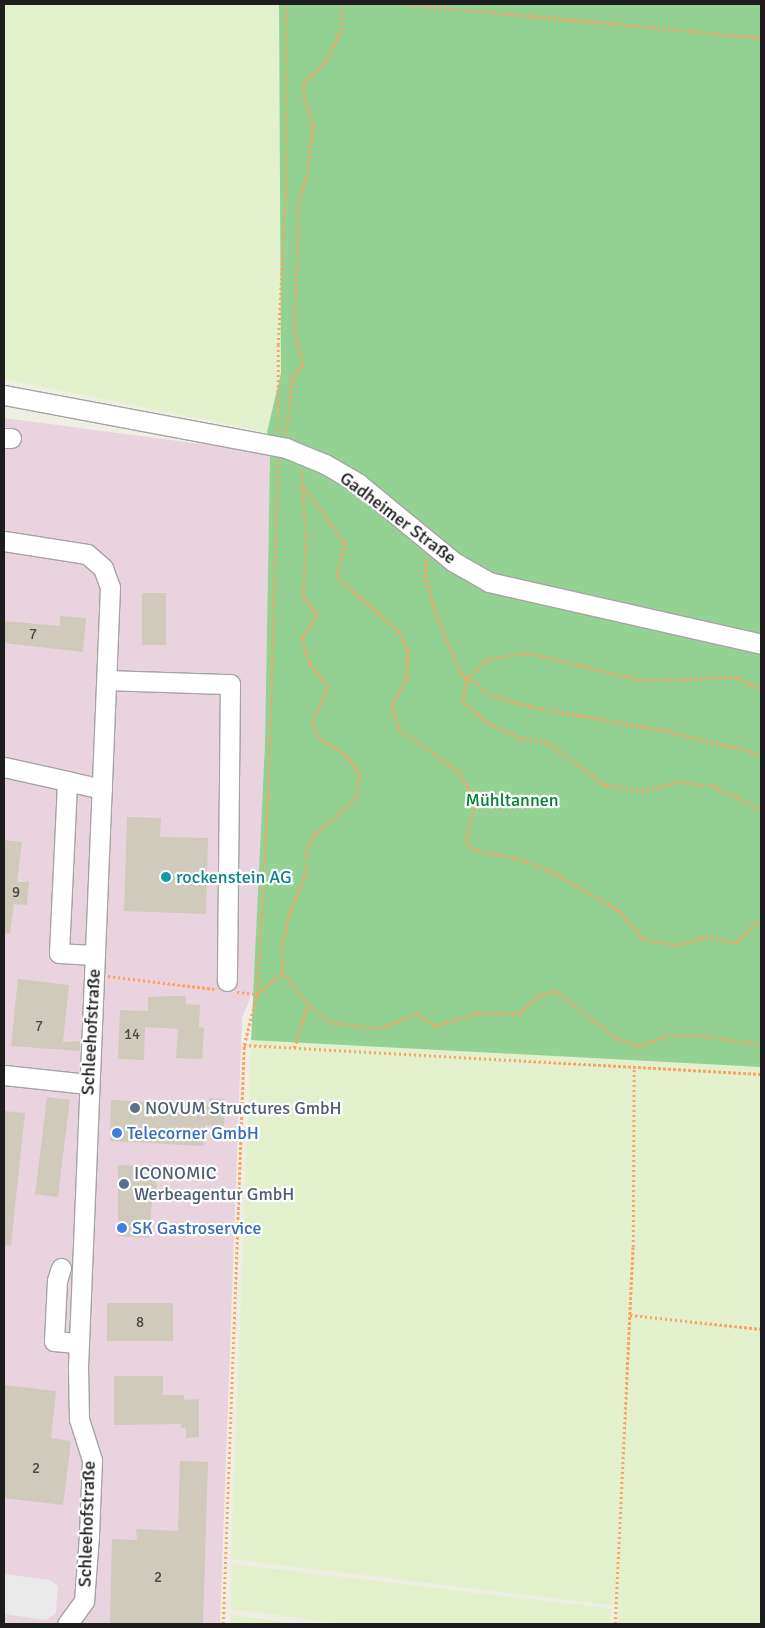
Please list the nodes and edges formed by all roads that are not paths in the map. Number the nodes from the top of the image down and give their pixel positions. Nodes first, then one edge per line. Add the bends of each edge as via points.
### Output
1 (4, 395) edge
2 (4, 540) edge
3 (761, 644) edge
4 (106, 680) junction
5 (4, 767) edge
6 (67, 781) junction
7 (102, 789) junction
8 (95, 954) junction
9 (224, 987) road end
10 (4, 1075) edge
11 (88, 1084) junction
12 (62, 1268) dead end
13 (79, 1344) junction
14 (67, 1624) edge

1 - 3 street, Gadheimer Straße via 282,448 325,464 359,484 454,562 489,582
2 - 4 street, Schleehofstraße via 69,548 87,554 102,568 110,587
4 - 7 street, Schleehofstraße
4 - 9 street via 230,684
5 - 6 street
6 - 7 street
6 - 8 street via 59,952
7 - 8 street, Schleehofstraße
8 - 11 street, Schleehofstraße
10 - 11 street
11 - 13 street, Schleehofstraße
12 - 13 street via 57,1280 54,1341
13 - 14 street, Schleehofstraße via 79,1419 92,1460 84,1601

